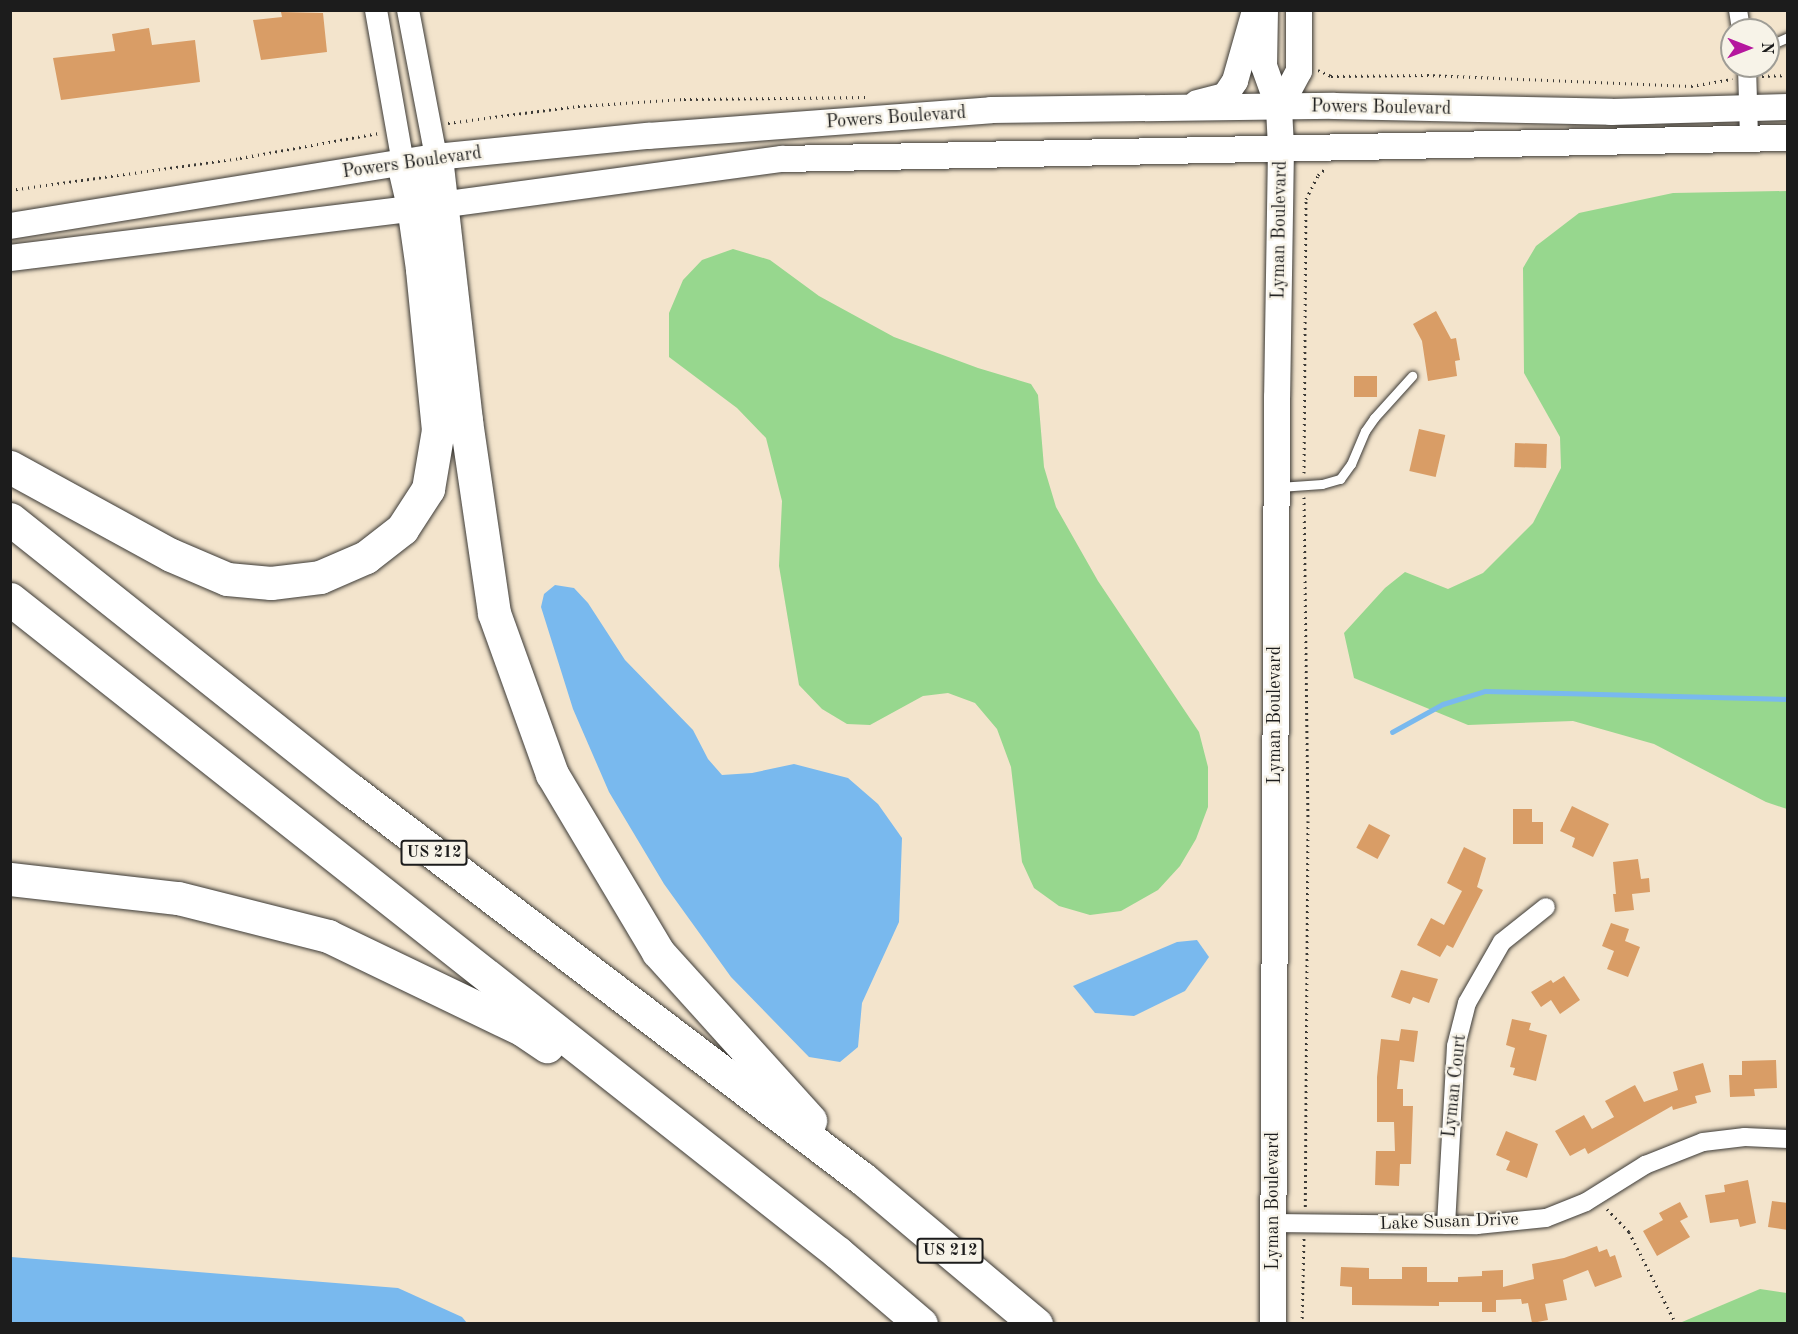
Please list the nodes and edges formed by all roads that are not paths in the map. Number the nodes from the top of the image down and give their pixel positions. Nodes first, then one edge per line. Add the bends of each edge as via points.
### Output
1 (376, 10) edge
2 (408, 10) edge
3 (1255, 10) edge
4 (1265, 10) edge
5 (1299, 10) edge
6 (1747, 78) edge
7 (1788, 107) edge
8 (1166, 108) junction
9 (1280, 108) junction
10 (1749, 109) junction
11 (1749, 138) junction
12 (1788, 138) edge
13 (1281, 148) junction
14 (436, 158) junction
15 (404, 162) junction
16 (427, 206) junction
17 (10, 226) edge
18 (10, 258) edge
19 (1412, 376) dead end
20 (10, 467) edge
21 (1276, 487) junction
22 (10, 519) edge
23 (10, 599) edge
24 (10, 879) edge
25 (1546, 907) dead end
26 (1788, 1139) edge
27 (863, 1179) junction
28 (1273, 1223) junction
29 (1446, 1225) junction
30 (838, 1253) junction
31 (921, 1323) edge
32 (1036, 1323) edge
33 (1273, 1323) edge

1 - 15 street
2 - 14 street
3 - 8 main road via 1235,81 1225,96
4 - 9 main road, Lyman Boulevard via 1264,66
5 - 9 main road, Lyman Boulevard via 1299,71
6 - 10 street
7 - 10 main road, Powers Boulevard
8 - 9 main road, Powers Boulevard
8 - 14 main road, Powers Boulevard via 991,110 648,136
9 - 10 main road, Powers Boulevard via 1611,112
9 - 13 main road, Lyman Boulevard
10 - 11 street
11 - 12 main road, Powers Boulevard
11 - 13 main road, Powers Boulevard
13 - 16 main road, Powers Boulevard via 782,159
13 - 21 main road, Lyman Boulevard
14 - 15 main road, Powers Boulevard
14 - 16 highway
15 - 16 highway
15 - 17 main road, Powers Boulevard
16 - 18 main road, Powers Boulevard
16 - 20 highway via 438,430 428,489 402,529 366,557 320,577 271,583 227,579 171,555
16 - 27 highway via 466,421 494,613 552,774 658,952
19 - 21 lane via 1370,424 1346,474 1332,483
21 - 28 main road, Lyman Boulevard
22 - 27 highway, US 212 via 351,790
23 - 30 highway
24 - 30 highway via 178,898 327,936 523,1030
25 - 29 street, Lyman Court via 1502,942 1467,1003 1456,1046
26 - 29 street, Lake Susan Drive via 1745,1137 1702,1142 1645,1165 1596,1197 1546,1218
27 - 32 highway, US 212
28 - 29 street, Lake Susan Drive
28 - 33 main road, Lyman Boulevard
30 - 31 highway

